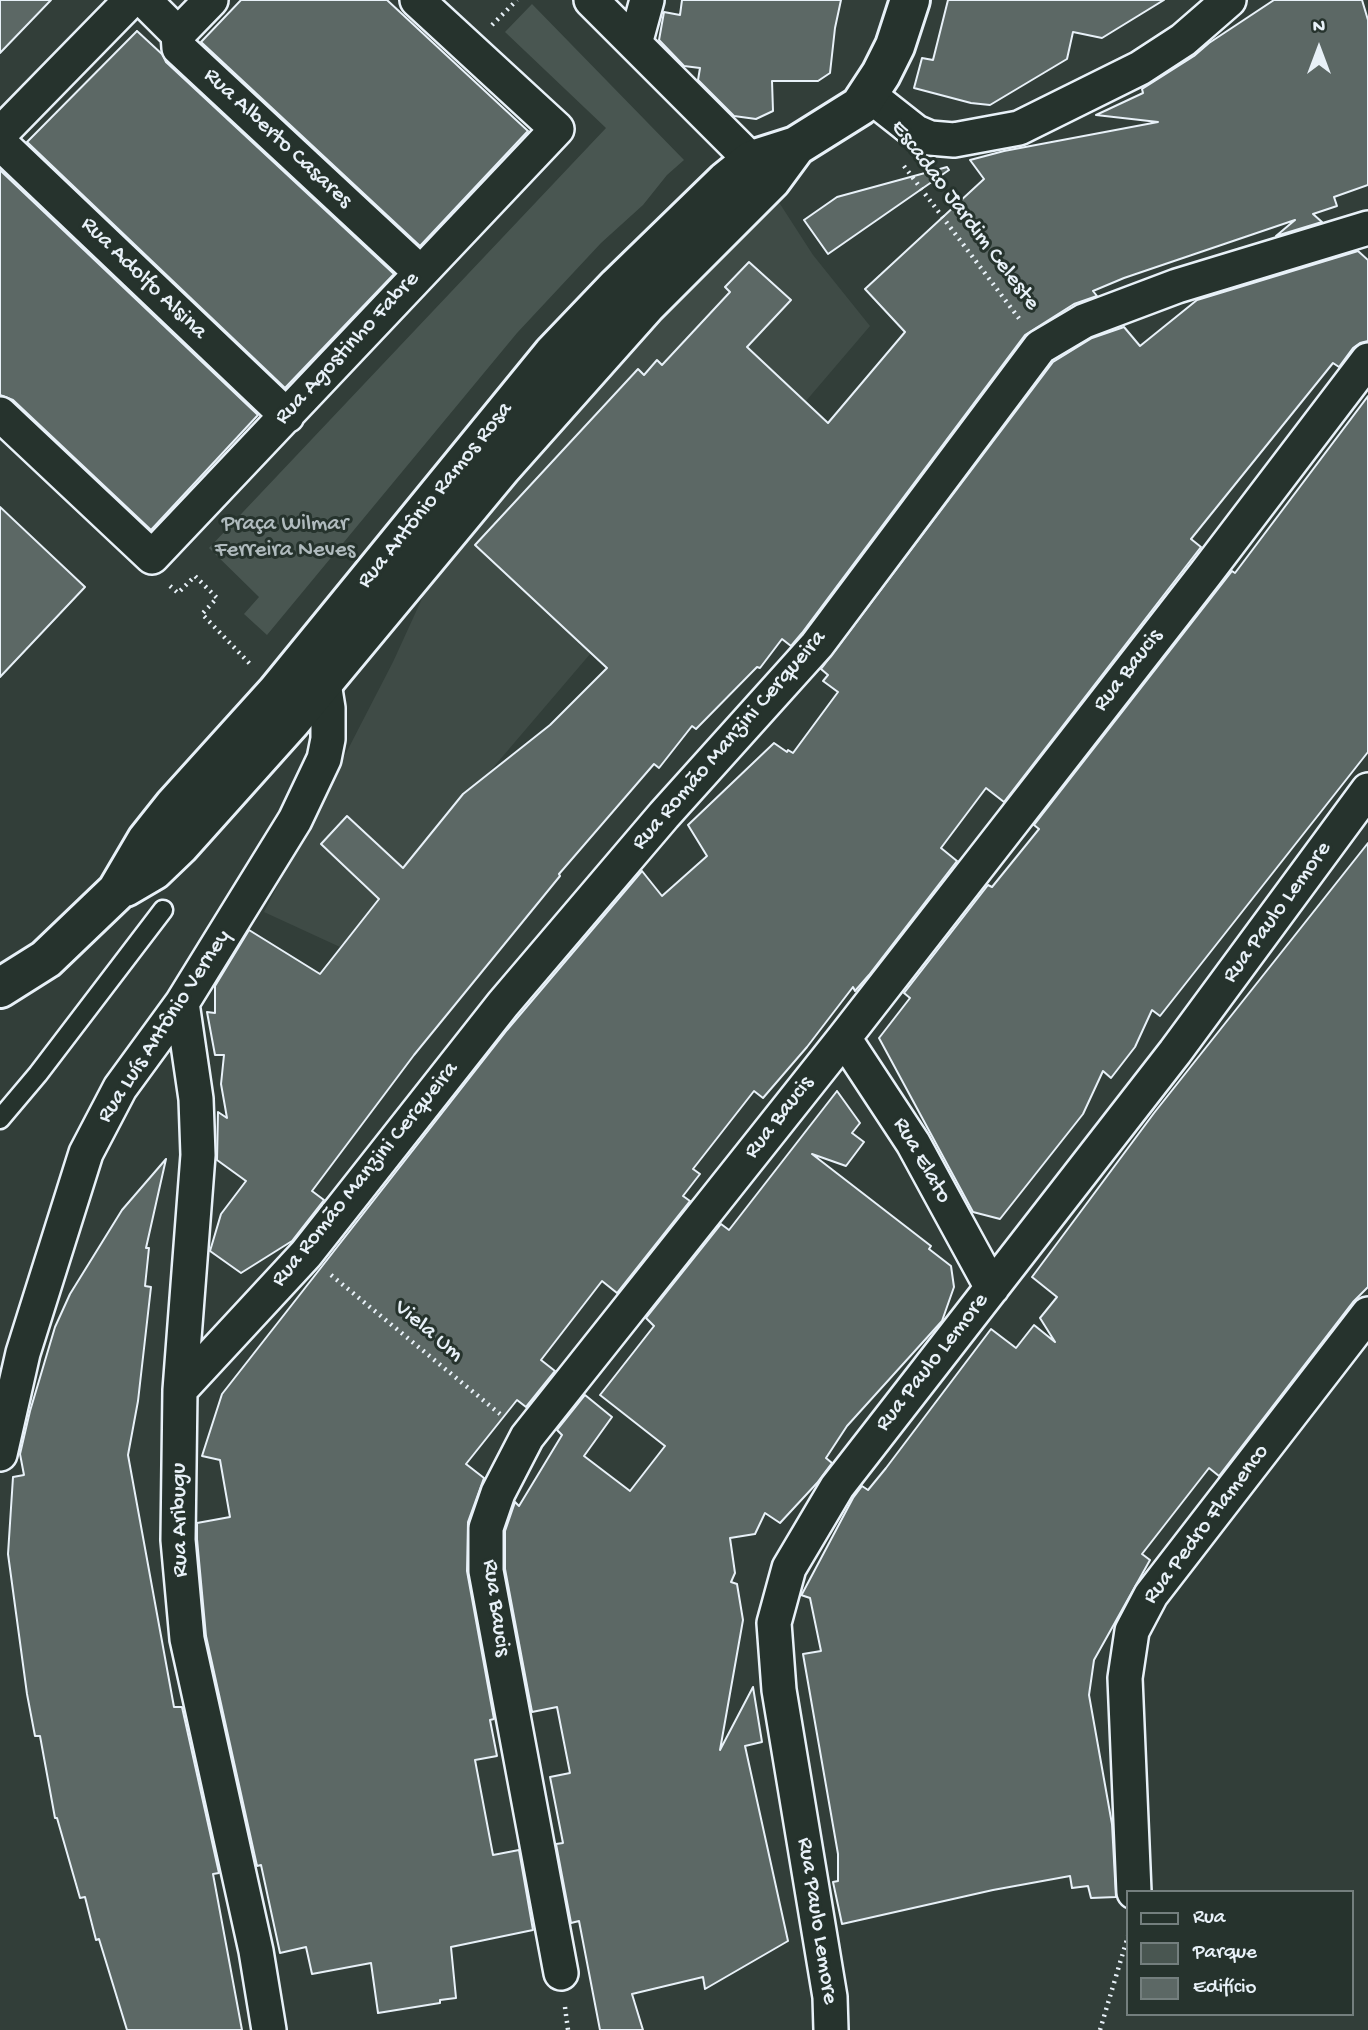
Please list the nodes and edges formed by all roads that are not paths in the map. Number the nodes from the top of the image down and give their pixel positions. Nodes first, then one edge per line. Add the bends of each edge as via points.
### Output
1 (131, 0) edge
2 (144, 0) edge
3 (211, 0) edge
4 (417, 0) edge
5 (591, 0) edge
6 (646, 0) edge
7 (910, 0) edge
8 (1229, 0) edge
9 (178, 34) junction
10 (635, 44) junction
11 (864, 101) junction
12 (0, 134) edge
13 (0, 143) edge
14 (762, 170) junction
15 (1368, 228) edge
16 (420, 272) junction
17 (1368, 360) edge
18 (0, 414) edge
19 (286, 416) junction
20 (300, 680) junction
21 (1368, 790) edge
22 (163, 910) dead end
23 (0, 988) edge
24 (183, 1003) junction
25 (844, 1038) junction
26 (0, 1119) edge
27 (992, 1288) junction
28 (1368, 1314) edge
29 (180, 1391) junction
30 (0, 1454) edge
31 (1134, 1890) edge
32 (561, 1973) dead end
33 (269, 2030) edge
34 (831, 2030) edge

1 - 12 street
2 - 9 street, Rua Alberto Casares
3 - 9 street
4 - 16 street, Rua Agostinho Fabre via 556,129
5 - 10 street
6 - 10 street
7 - 11 main road via 895,46
8 - 11 street via 1183,40 1140,68 1018,128 954,141 930,138
9 - 16 street, Rua Alberto Casares via 179,48
10 - 14 street
11 - 14 main road, Rua Antônio Ramos Rosa
13 - 19 street, Rua Adolfo Alsina
14 - 20 main road, Rua Antônio Ramos Rosa via 501,468
15 - 29 street, Rua Romão Manzini Cerqueira via 1177,286 1084,321 1040,347 817,645 503,1004 306,1254
16 - 19 street, Rua Agostinho Fabre
17 - 25 street, Rua Baucis
18 - 19 street, Rua Agostinho Fabre via 152,557
20 - 23 main road, Rua Antônio Ramos Rosa via 174,806 140,850 117,891 46,959
20 - 24 street, Rua Luís Antônio Verney via 328,708 324,759 295,820
21 - 27 street, Rua Paulo Lemore via 1175,1052
22 - 26 lane
24 - 29 street, Rua Aribugu via 196,1099 198,1155
24 - 30 street, Rua Luís Antônio Verney via 120,1088 86,1153 23,1353
25 - 27 street, Rua Elato via 913,1143
25 - 32 street, Rua Baucis via 527,1437 486,1528 486,1571
27 - 34 street, Rua Paulo Lemore via 837,1487 789,1568 774,1623 779,1690 826,1969
28 - 31 street, Rua Pedro Flamenco via 1151,1595 1132,1631 1125,1678
29 - 33 street, Rua Aribugu via 178,1540 187,1639

